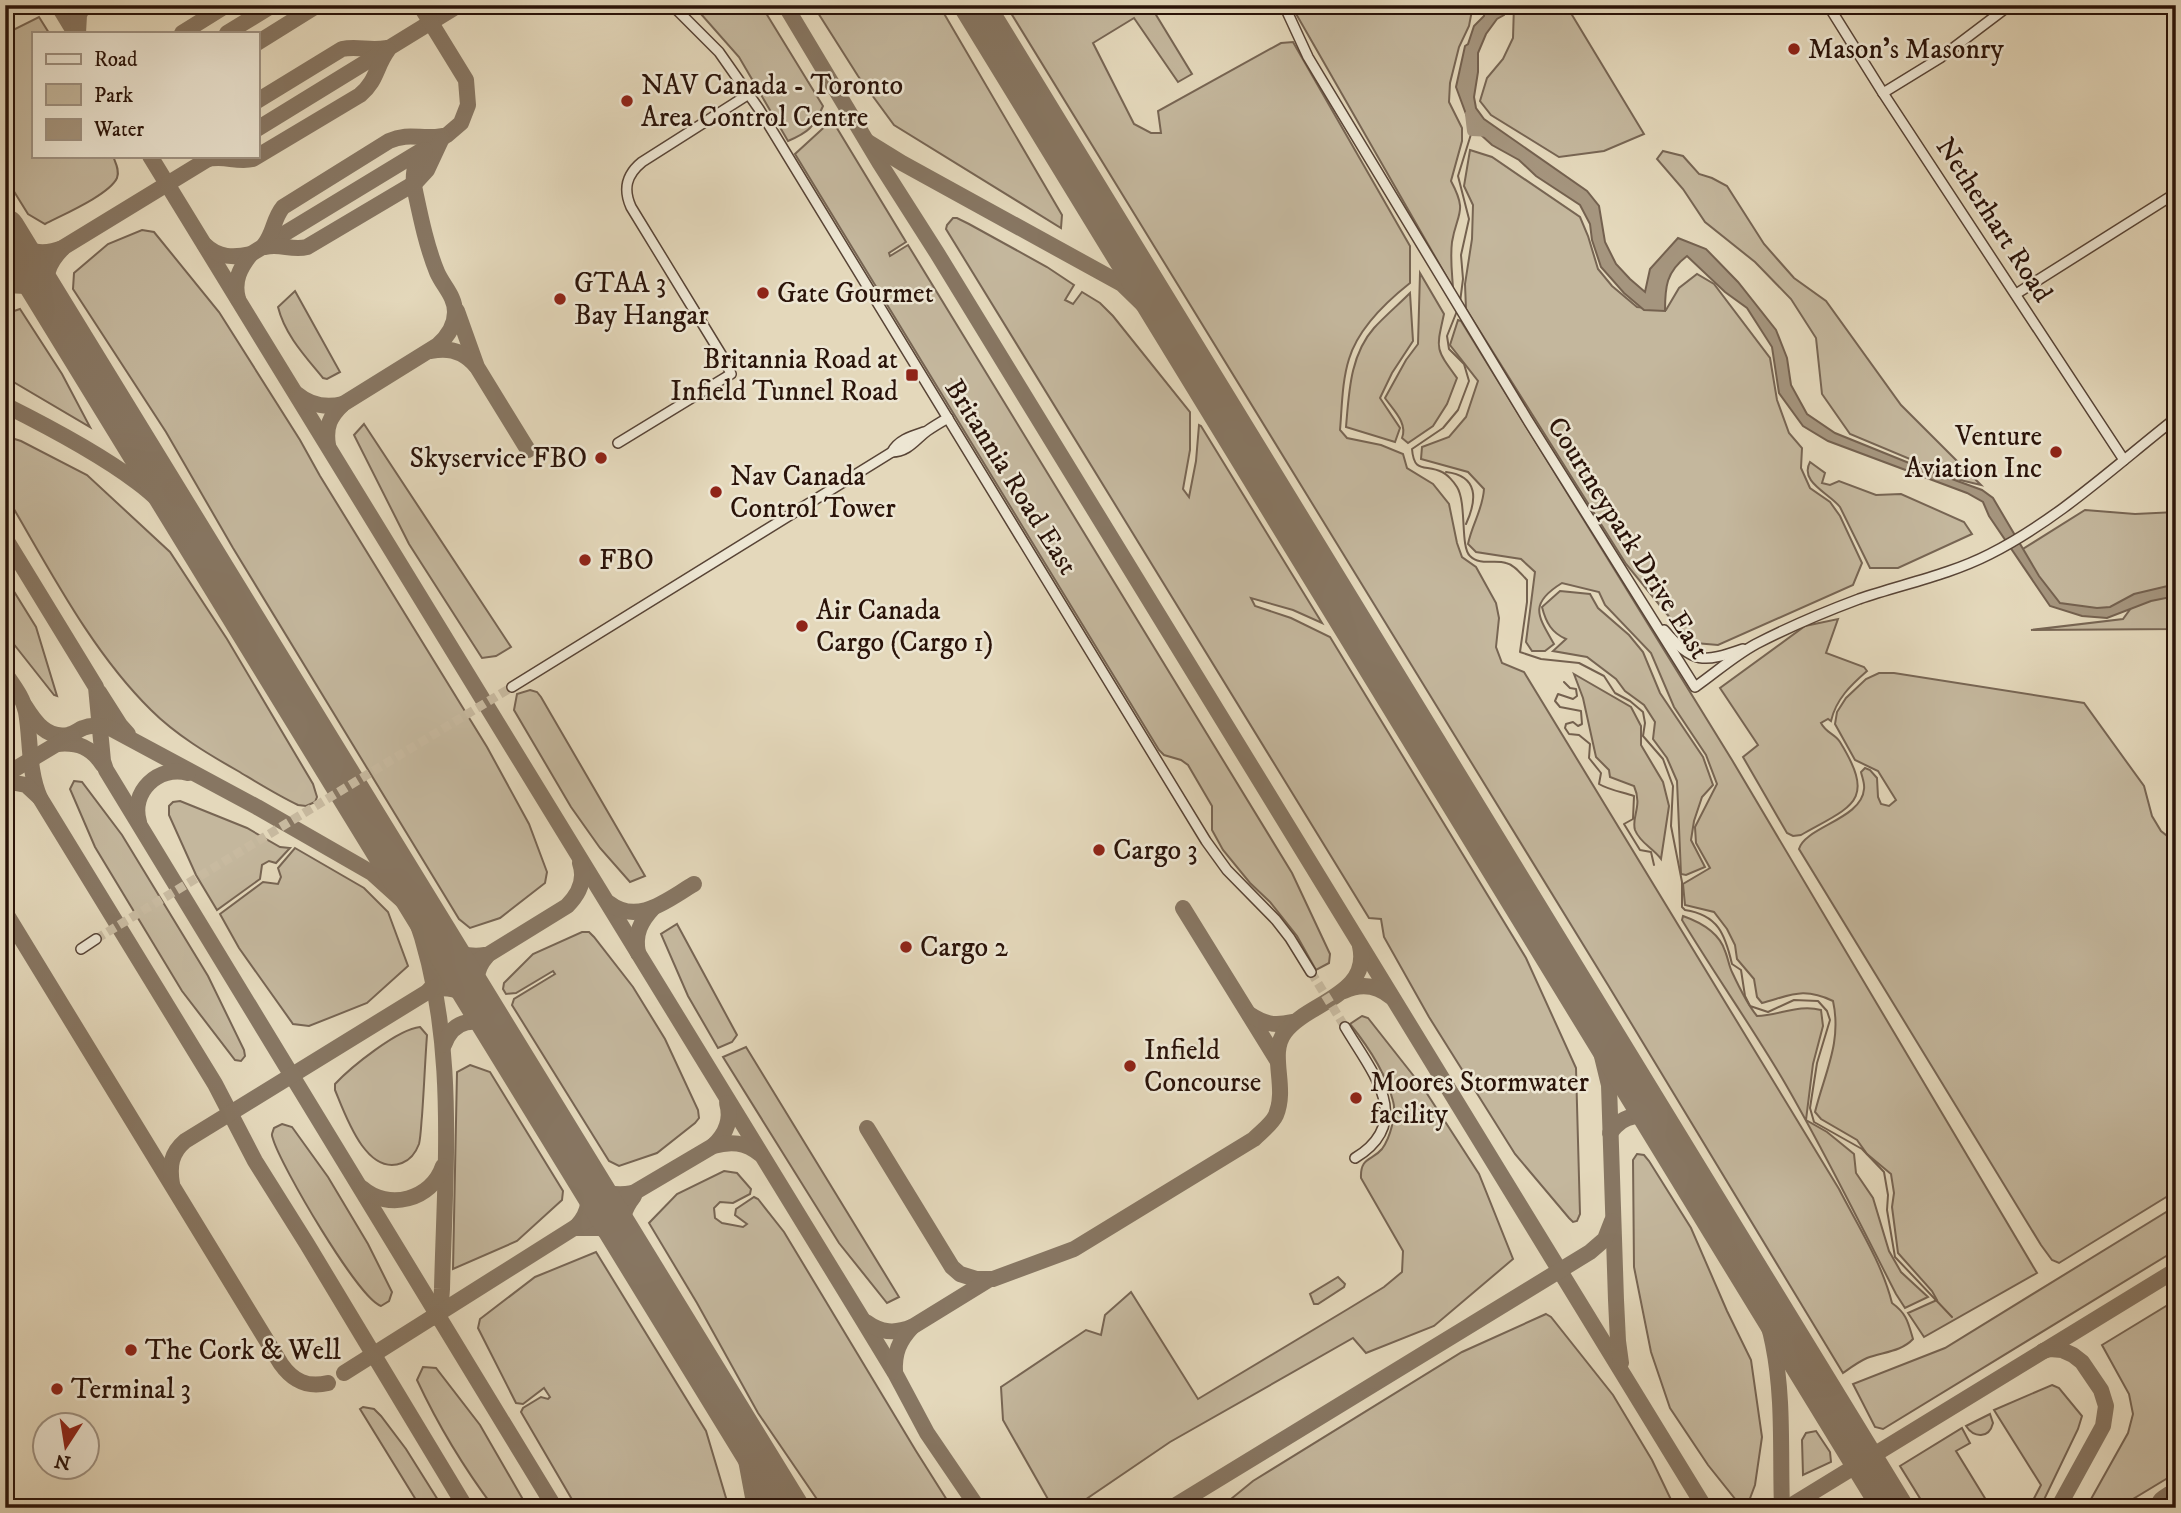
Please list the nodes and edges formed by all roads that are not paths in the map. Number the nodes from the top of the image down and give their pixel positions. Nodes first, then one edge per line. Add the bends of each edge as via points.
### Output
1 (672, 5) edge
2 (1284, 5) edge
3 (1828, 5) edge
4 (2010, 5) edge
5 (1883, 93) junction
6 (749, 94) junction
7 (2176, 193) edge
8 (2015, 294) junction
9 (948, 418) junction
10 (2176, 418) edge
11 (618, 443) dead end
12 (2124, 460) junction
13 (1650, 614) junction
14 (1754, 645) junction
15 (512, 687) tunnel mouth
16 (96, 939) tunnel mouth
17 (80, 949) dead end
18 (1311, 972) tunnel mouth
19 (1345, 1027) tunnel mouth
20 (1355, 1158) dead end

1 - 6 street, Britannia Road East via 719,52
2 - 13 street, Courtneypark Drive East via 1308,57
3 - 5 street, Netherhart Road
4 - 5 street via 1940,58
5 - 8 street, Netherhart Road
6 - 9 street, Britannia Road East
6 - 11 street via 630,173 626,189 631,207 731,374
7 - 8 street
8 - 12 street, Netherhart Road
9 - 15 street via 910,437
9 - 18 street, Britannia Road East via 1206,841 1227,870 1276,920
10 - 12 street, Courtneypark Drive East
12 - 14 street, Courtneypark Drive East via 2055,515 1972,562 1852,602
13 - 14 street via 1691,655 1715,659
13 - 14 street, Courtneypark Drive East via 1695,687
16 - 17 street
19 - 20 street via 1382,1088 1387,1114 1376,1142

